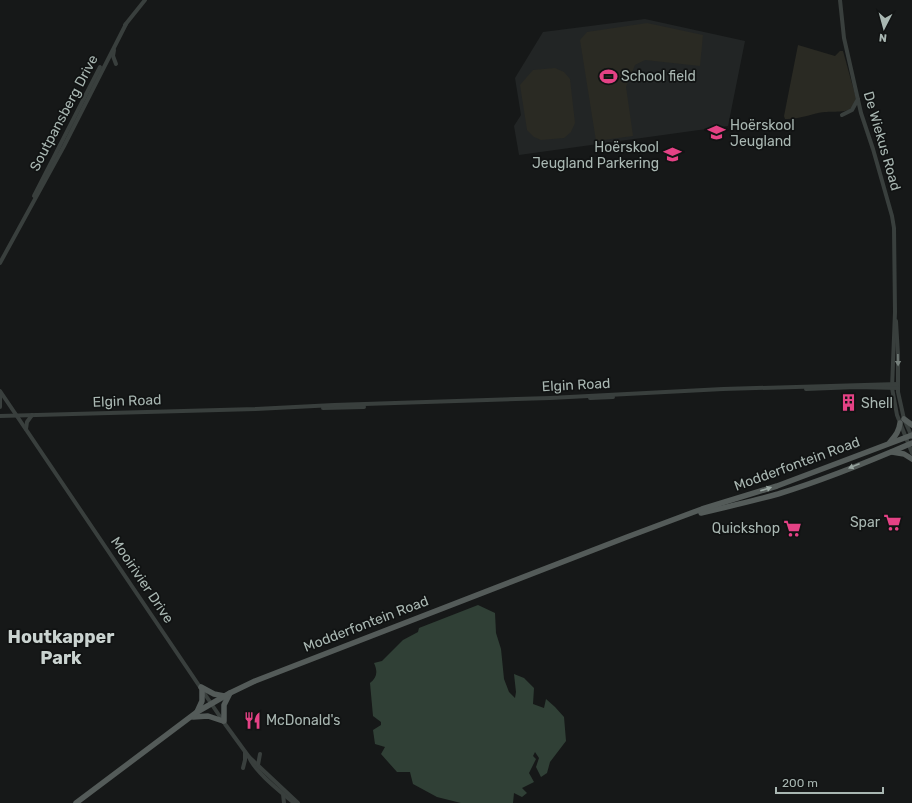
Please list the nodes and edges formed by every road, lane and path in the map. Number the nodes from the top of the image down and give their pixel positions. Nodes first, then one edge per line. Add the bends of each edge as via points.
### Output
1 (145, 0) edge
2 (840, 0) edge
3 (126, 24) junction
4 (114, 47) junction
5 (116, 64) dead end
6 (858, 98) junction
7 (842, 115) dead end
8 (45, 177) junction
9 (0, 263) edge
10 (895, 312) junction
11 (892, 386) junction
12 (898, 386) junction
13 (0, 391) edge
14 (0, 407) edge
15 (340, 407) junction
16 (256, 409) junction
17 (335, 413) dead end
18 (32, 415) junction
19 (0, 416) edge
20 (16, 416) junction
21 (902, 421) junction
22 (912, 425) edge
23 (26, 429) junction
24 (910, 436) edge
25 (910, 443) edge
26 (888, 444) junction
27 (891, 452) junction
28 (912, 453) edge
29 (912, 458) edge
30 (689, 515) junction
31 (201, 688) junction
32 (227, 694) junction
33 (211, 703) junction
34 (197, 712) junction
35 (191, 717) junction
36 (223, 721) junction
37 (245, 752) junction
38 (260, 754) dead end
39 (258, 767) junction
40 (283, 794) junction
41 (76, 803) edge
42 (284, 803) edge
43 (294, 803) edge
44 (298, 803) edge

1 - 3 street, Soutpansberg Drive
2 - 6 street, De Wiekus Road via 844,38
3 - 4 street, Soutpansberg Drive
3 - 8 street, Soutpansberg Drive via 94,78
4 - 5 street via 113,56
4 - 8 street, Soutpansberg Drive
6 - 7 street via 854,108
6 - 10 street, De Wiekus Road via 892,216 895,246
8 - 9 street, Soutpansberg Drive
10 - 11 street, De Wiekus Road
10 -> 12 street, De Wiekus Road
11 - 12 street, Elgin Road
11 - 15 street, Elgin Road
11 - 16 street, Elgin Road via 722,389
11 - 21 street, De Wiekus Road via 894,405
12 - 21 street, De Wiekus Road
13 - 14 street
13 - 20 street
15 - 16 street, Elgin Road
15 - 17 street
16 - 18 street, Elgin Road
18 - 20 street, Elgin Road
18 - 23 street
19 - 20 street, Elgin Road
20 - 23 street, Mooirivier Drive
21 - 22 main road
21 - 24 street, De Wiekus Road
21 - 26 main road via 896,435
23 - 31 street, Mooirivier Drive
24 - 25 street, De Wiekus Road
24 - 26 main road, Modderfontein Road
25 - 27 main road, Modderfontein Road
25 - 28 street, De Wiekus Road
30 -> 26 main road, Modderfontein Road via 777,486
27 - 29 main road
27 -> 30 main road, Modderfontein Road via 778,494
30 - 32 main road, Modderfontein Road via 277,671
31 - 32 main road via 214,694
31 - 33 street, Mooirivier Drive
31 - 34 main road via 202,701
32 - 33 main road, Modderfontein Road
32 - 36 main road
33 - 34 main road, Modderfontein Road
33 - 36 street, Mooirivier Drive
34 - 35 main road, Modderfontein Road
35 - 36 main road via 208,716
35 - 41 main road, Modderfontein Road
36 - 37 street, Mooirivier Drive
37 - 39 street, Mooirivier Drive
37 - 39 street via 244,767
38 - 39 street
39 - 40 street, Mooirivier Drive
39 - 44 street, Mooirivier Drive
40 - 42 street
40 - 43 street, Mooirivier Drive

